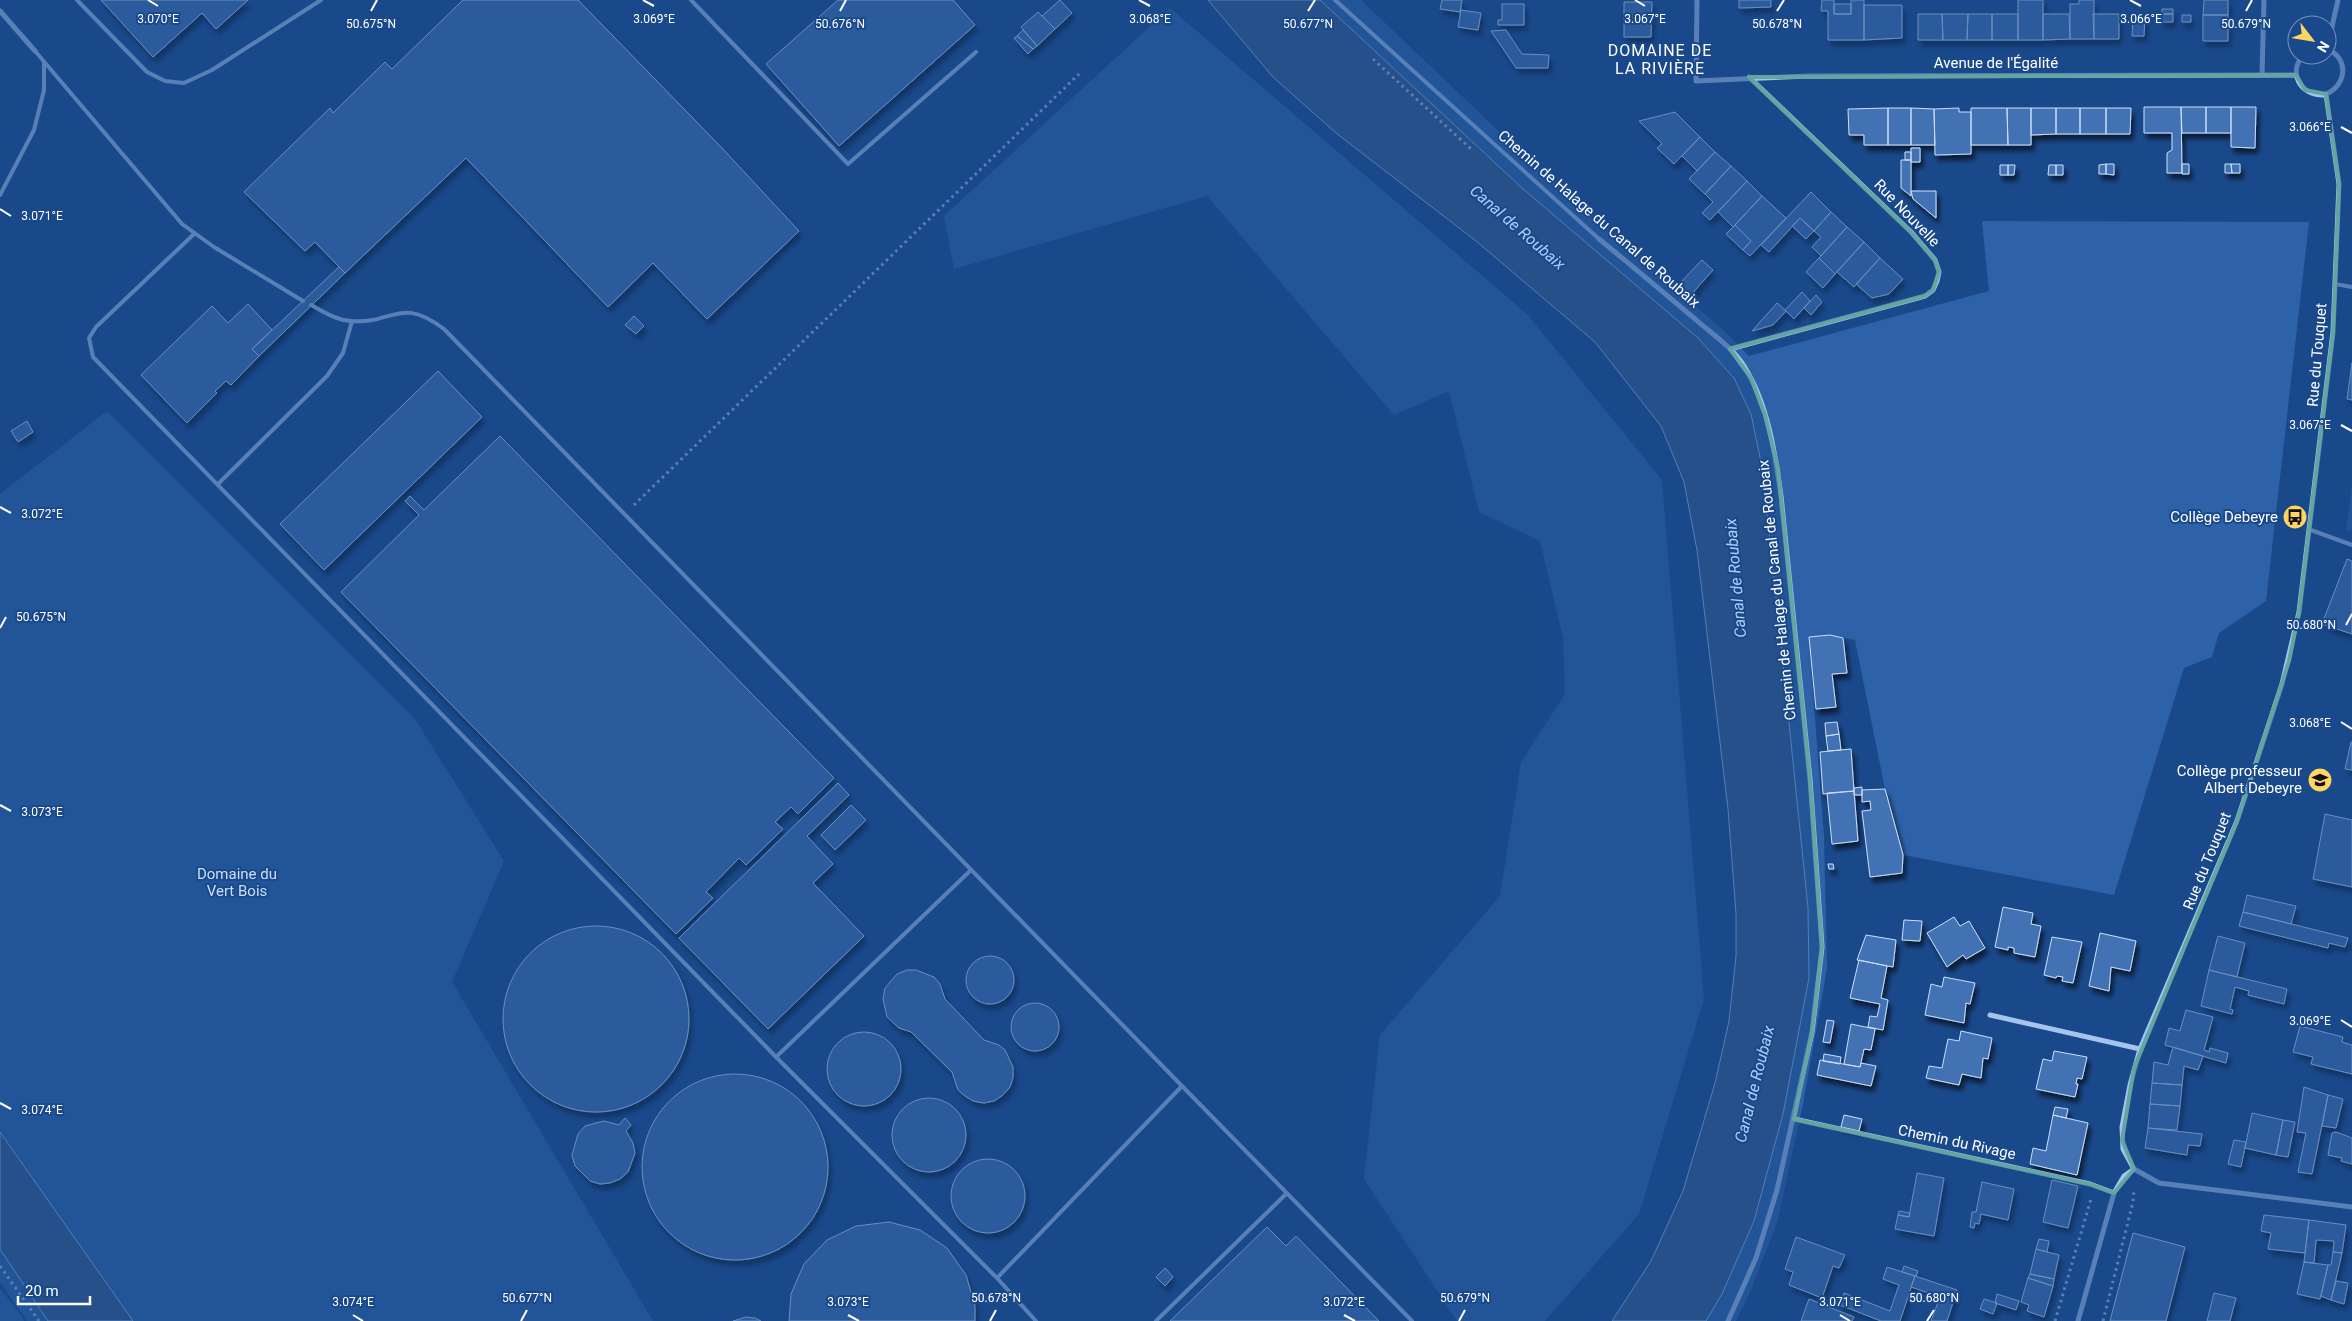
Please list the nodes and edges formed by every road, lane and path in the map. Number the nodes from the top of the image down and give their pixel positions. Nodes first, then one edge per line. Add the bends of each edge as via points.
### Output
1 (77, 0) edge
2 (321, 0) edge
3 (691, 0) edge
4 (1335, 0) edge
5 (1697, 0) edge
6 (2264, 0) edge
7 (2338, 0) edge
8 (0, 10) edge
9 (2335, 15) edge
10 (35, 52) joint
11 (976, 52) dead end
12 (2337, 56) edge
13 (1373, 59) dead end
14 (44, 62) junction
15 (2297, 65) edge
16 (1079, 74) dead end
17 (2262, 75) junction
18 (2296, 75) junction
19 (1749, 77) junction
20 (2326, 94) junction
21 (1472, 150) dead end
22 (0, 195) edge
23 (194, 234) junction
24 (1599, 239) joint
25 (2336, 284) junction
26 (2352, 287) edge
27 (303, 302) dead end
28 (311, 305) dead end
29 (352, 321) junction
30 (1730, 349) junction
31 (218, 484) junction
32 (624, 514) junction
33 (2310, 530) junction
34 (2352, 545) edge
35 (971, 870) junction
36 (1990, 1015) dead end
37 (2140, 1049) junction
38 (776, 1057) junction
39 (1182, 1086) junction
40 (1794, 1119) junction
41 (2134, 1169) junction
42 (2095, 1186) junction
43 (1287, 1193) junction
44 (2114, 1193) junction
45 (2352, 1207) edge
46 (0, 1266) edge
47 (997, 1278) junction
48 (39, 1321) edge
49 (1036, 1321) edge
50 (1156, 1321) edge
51 (1412, 1321) edge
52 (1728, 1321) edge
53 (2055, 1321) edge
54 (2078, 1321) edge
55 (2103, 1321) edge

1 - 2 lane via 147,72 165,81 184,83 212,70
3 - 11 lane via 848,164
4 - 24 lane, Chemin de Halage du Canal de Roubaix
5 - 19 street, Avenue de l'Égalité via 1696,81
6 - 17 street
7 - 9 street
8 - 10 street
10 - 14 lane
12 - 20 street via 2343,74 2338,86
13 - 21 path
14 - 22 lane via 44,90 34,130
14 - 23 lane via 171,212
15 - 18 street
16 - 32 path
17 - 18 street, Avenue de l'Égalité
17 - 19 street, Avenue de l'Égalité
18 - 20 street via 2305,90
19 - 30 street, Rue Nouvelle via 1911,232 1935,260 1939,272 1932,290 1925,296
20 - 25 street, Rue du Touquet via 2339,172
23 - 27 lane
23 - 31 lane via 96,327 89,338 93,357
24 - 30 street, Chemin de Halage du Canal de Roubaix
25 - 26 lane
25 - 33 street, Rue du Touquet via 2330,365
28 - 29 lane via 338,319
29 - 31 lane via 348,342 337,364
29 - 32 lane via 413,312 434,321
30 - 40 street, Chemin de Halage du Canal de Roubaix via 1751,378 1765,414 1776,462 1810,779 1822,947 1812,1032
31 - 38 lane
32 - 35 lane
33 - 34 lane
33 - 37 street, Rue du Touquet via 2294,638 2266,738 2226,849
35 - 38 lane
35 - 39 lane
36 - 37 street
37 - 41 street, Rue du Touquet via 2125,1105 2122,1140 2127,1159
38 - 47 lane
39 - 43 lane
39 - 47 lane
40 - 42 street, Chemin du Rivage
40 - 52 street, Chemin de Halage du Canal de Roubaix via 1756,1258
41 - 44 street via 2124,1176
41 - 45 street via 2158,1183
41 - 55 path via 2134,1202
42 - 44 street, Chemin du Rivage
42 - 53 path
43 - 50 lane
43 - 51 lane
44 - 54 street
46 - 48 path
47 - 49 lane

